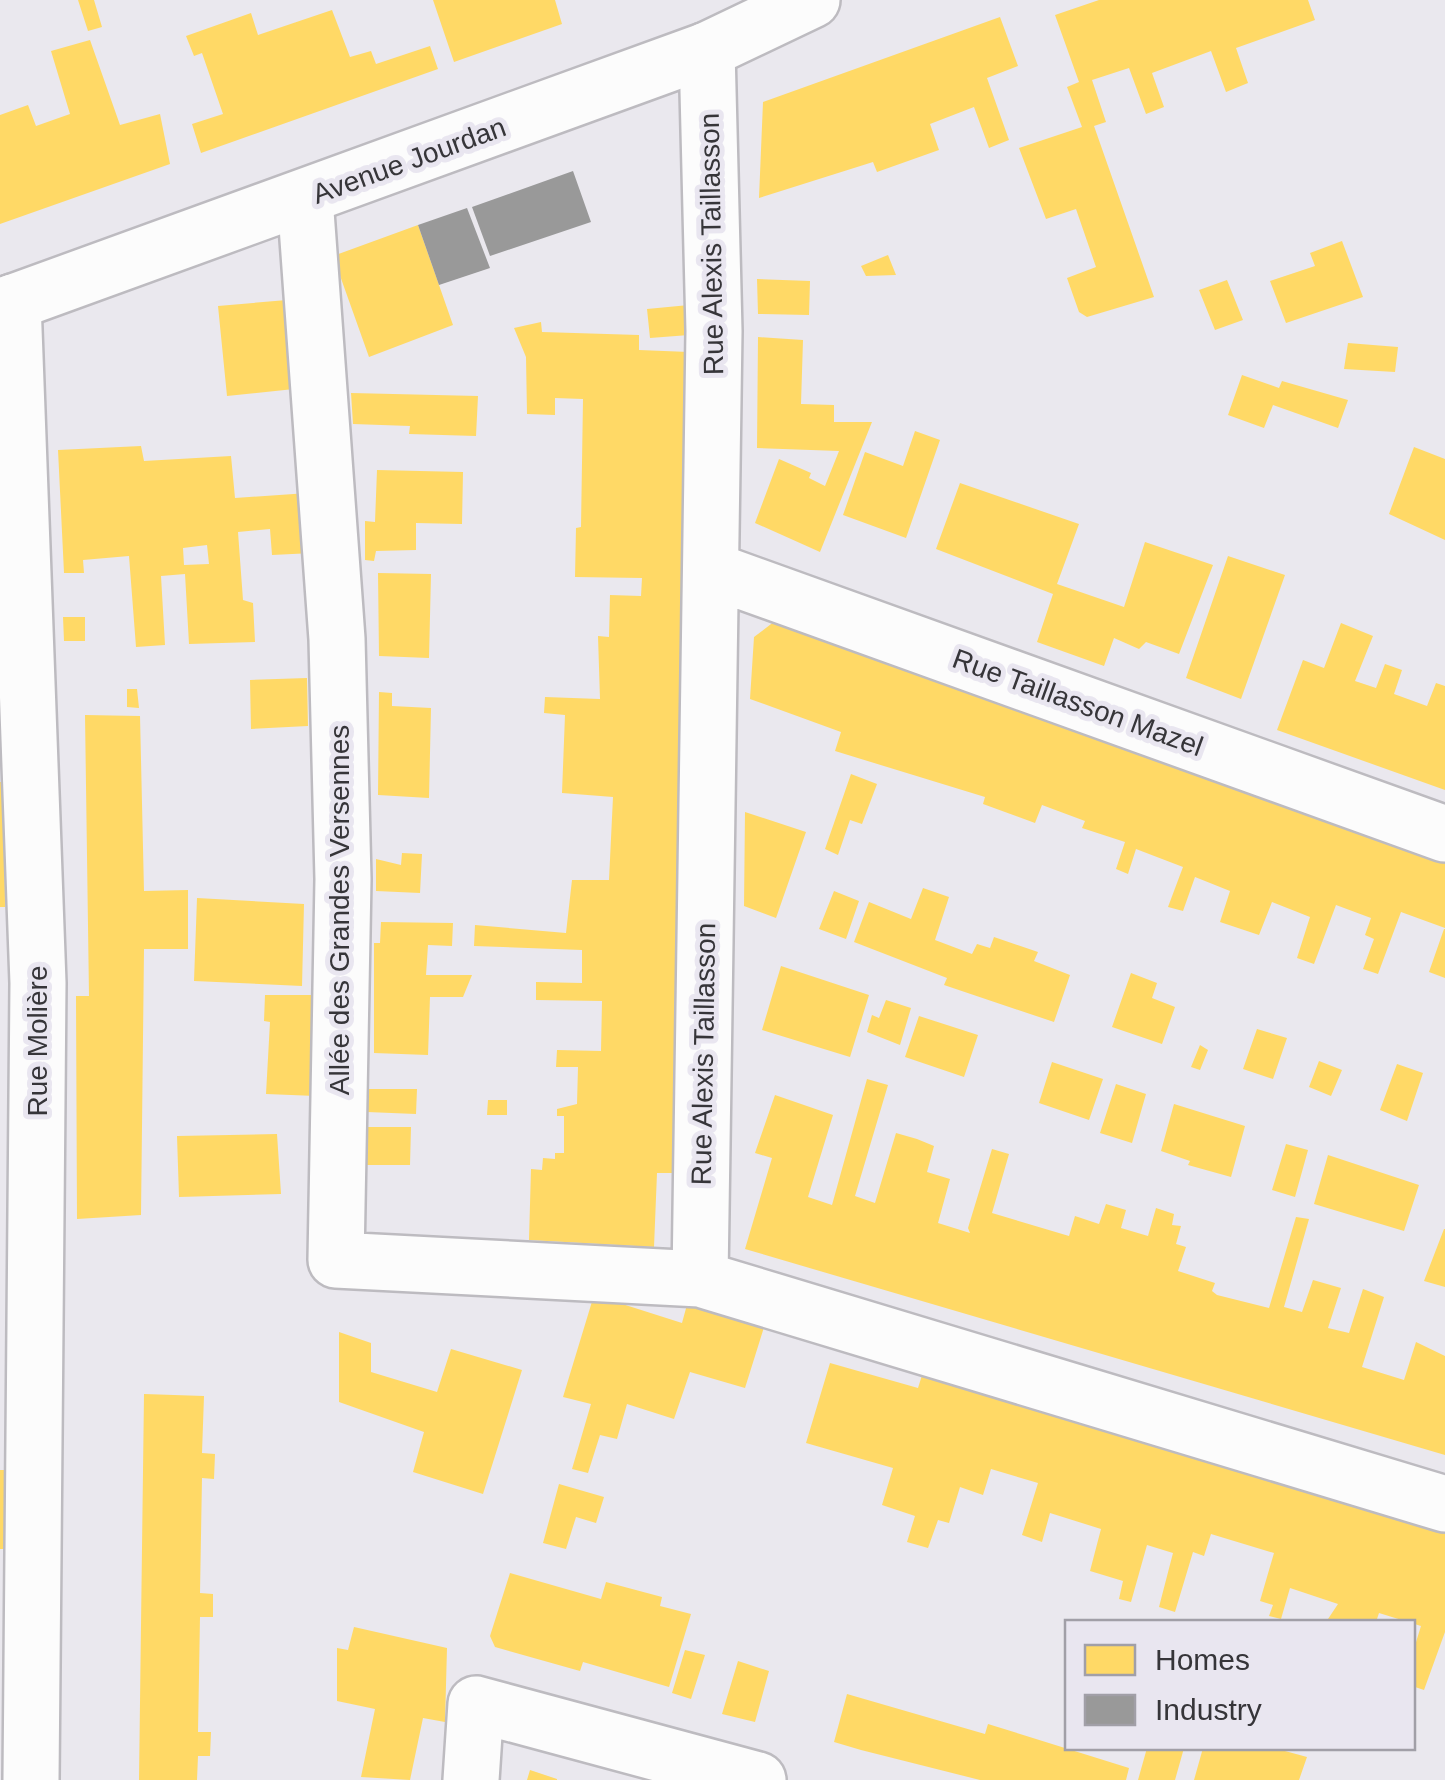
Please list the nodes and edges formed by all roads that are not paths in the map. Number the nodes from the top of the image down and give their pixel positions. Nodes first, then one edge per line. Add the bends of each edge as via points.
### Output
1 (812, 0) edge
2 (707, 50) junction
3 (305, 198) junction
4 (7, 304) edge
5 (711, 570) junction
6 (1445, 834) edge
7 (700, 1279) junction
8 (1445, 1504) edge
9 (31, 1780) edge
10 (471, 1780) edge
11 (758, 1780) edge

1 - 2 street, Avenue Jourdan
2 - 3 street, Avenue Jourdan
2 - 5 street, Rue Alexis Taillasson
3 - 4 street, Avenue Jourdan
3 - 7 street, Allée des Grandes Versennes via 337,639 343,880 336,1260
4 - 9 street, Rue Molière via 38,983
5 - 6 street, Rue Taillasson Mazel
5 - 7 street, Rue Alexis Taillasson
7 - 8 street
10 - 11 street via 476,1704

